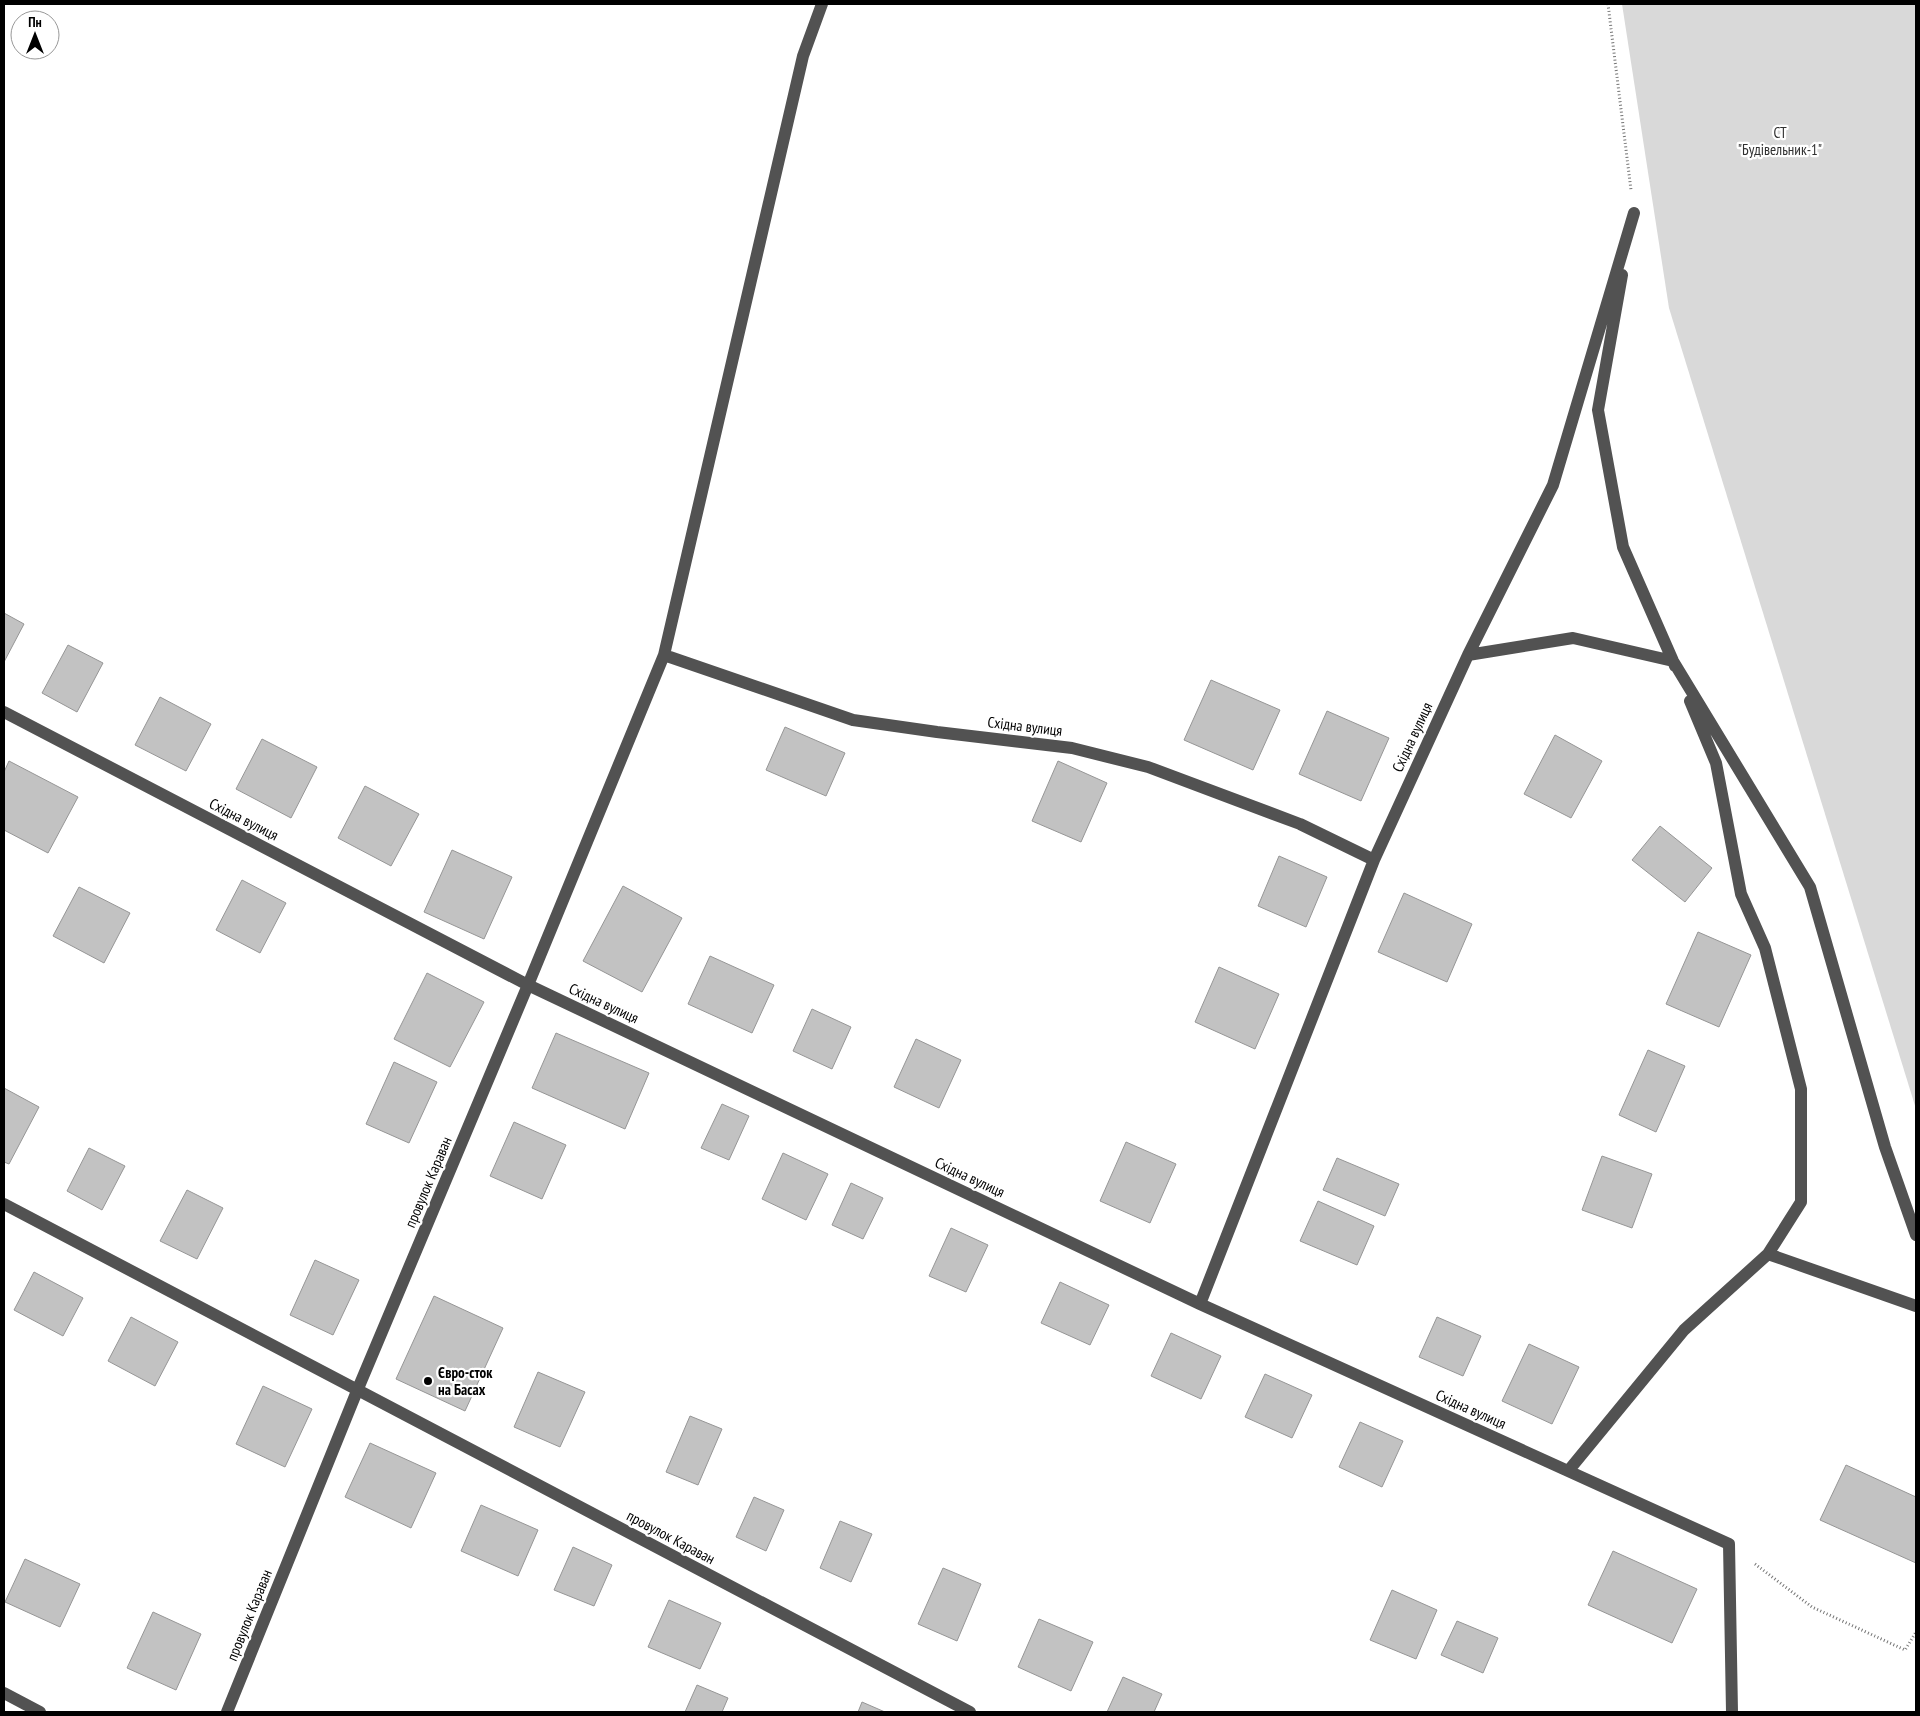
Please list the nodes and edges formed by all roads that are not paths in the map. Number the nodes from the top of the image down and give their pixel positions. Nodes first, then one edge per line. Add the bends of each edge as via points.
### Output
1 (822, 4) edge
2 (664, 655) junction
3 (1468, 655) junction
4 (1673, 661) junction
5 (4, 712) edge
6 (1374, 860) junction
7 (528, 985) junction
8 (4, 1204) edge
9 (1916, 1235) edge
10 (1768, 1254) junction
11 (1200, 1304) junction
12 (1916, 1306) edge
13 (358, 1391) junction
14 (1569, 1470) junction
15 (4, 1693) edge
16 (40, 1712) edge
17 (227, 1712) edge
18 (970, 1712) edge
19 (1732, 1712) edge

1 - 2 street, провулок Караван via 804,56
2 - 6 street, Східна вулиця via 853,720 1072,748 1148,767 1300,824
2 - 7 street, провулок Караван
3 - 4 street via 1573,638
3 - 4 street, Східна вулиця via 1553,485 1634,213 1598,410 1623,548
3 - 6 street, Східна вулиця
4 - 9 street via 1810,887 1885,1146
4 - 10 street via 1716,763 1741,894 1765,948 1801,1089 1801,1202
5 - 7 street, Східна вулиця
6 - 11 street, Східна вулиця
7 - 11 street, Східна вулиця
7 - 13 street, провулок Караван
8 - 13 street, провулок Караван
10 - 12 street
10 - 14 street via 1684,1330
11 - 14 street, Східна вулиця
13 - 17 street, провулок Караван
13 - 18 street, провулок Караван
14 - 19 street, Східна вулиця via 1729,1544
15 - 16 street

